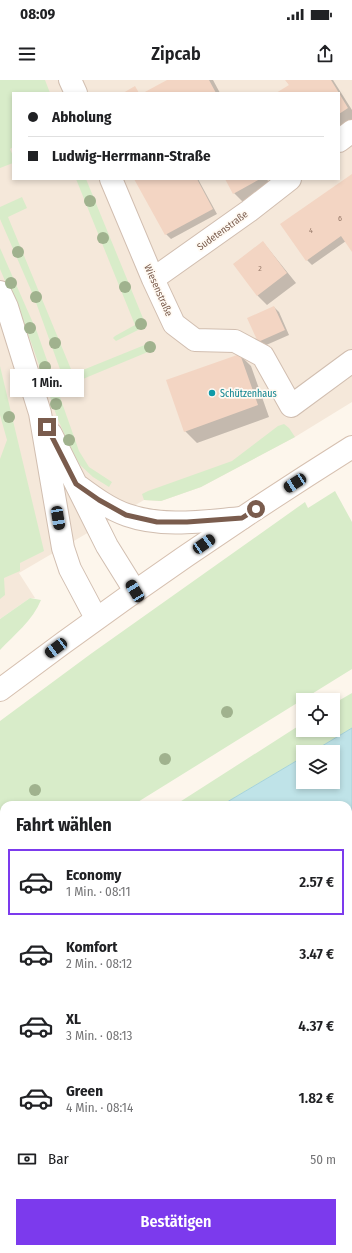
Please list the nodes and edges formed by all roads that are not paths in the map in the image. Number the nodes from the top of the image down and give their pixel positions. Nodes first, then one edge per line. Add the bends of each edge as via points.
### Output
1 (70, 80) edge
2 (76, 92) edge
3 (352, 131) edge
4 (340, 140) edge
5 (111, 180) edge
6 (289, 180) edge
7 (153, 279) junction
8 (0, 292) edge
9 (352, 361) edge
10 (40, 412) junction
11 (352, 447) edge
12 (76, 484) junction
13 (242, 518) junction
14 (135, 591) junction
15 (96, 618) junction
16 (0, 690) edge

1 - 2 street
3 - 4 street
5 - 7 street, Wiesenstraße
6 - 7 street, Sudetenstraße
7 - 9 street, Wiesenstraße via 174,324 196,340 235,341 262,356 291,406
8 - 10 street
10 - 12 street
10 - 15 street via 63,548 70,569
11 - 13 street
12 - 13 street via 126,515 157,522
12 - 14 street
13 - 14 street
14 - 15 street
15 - 16 street

